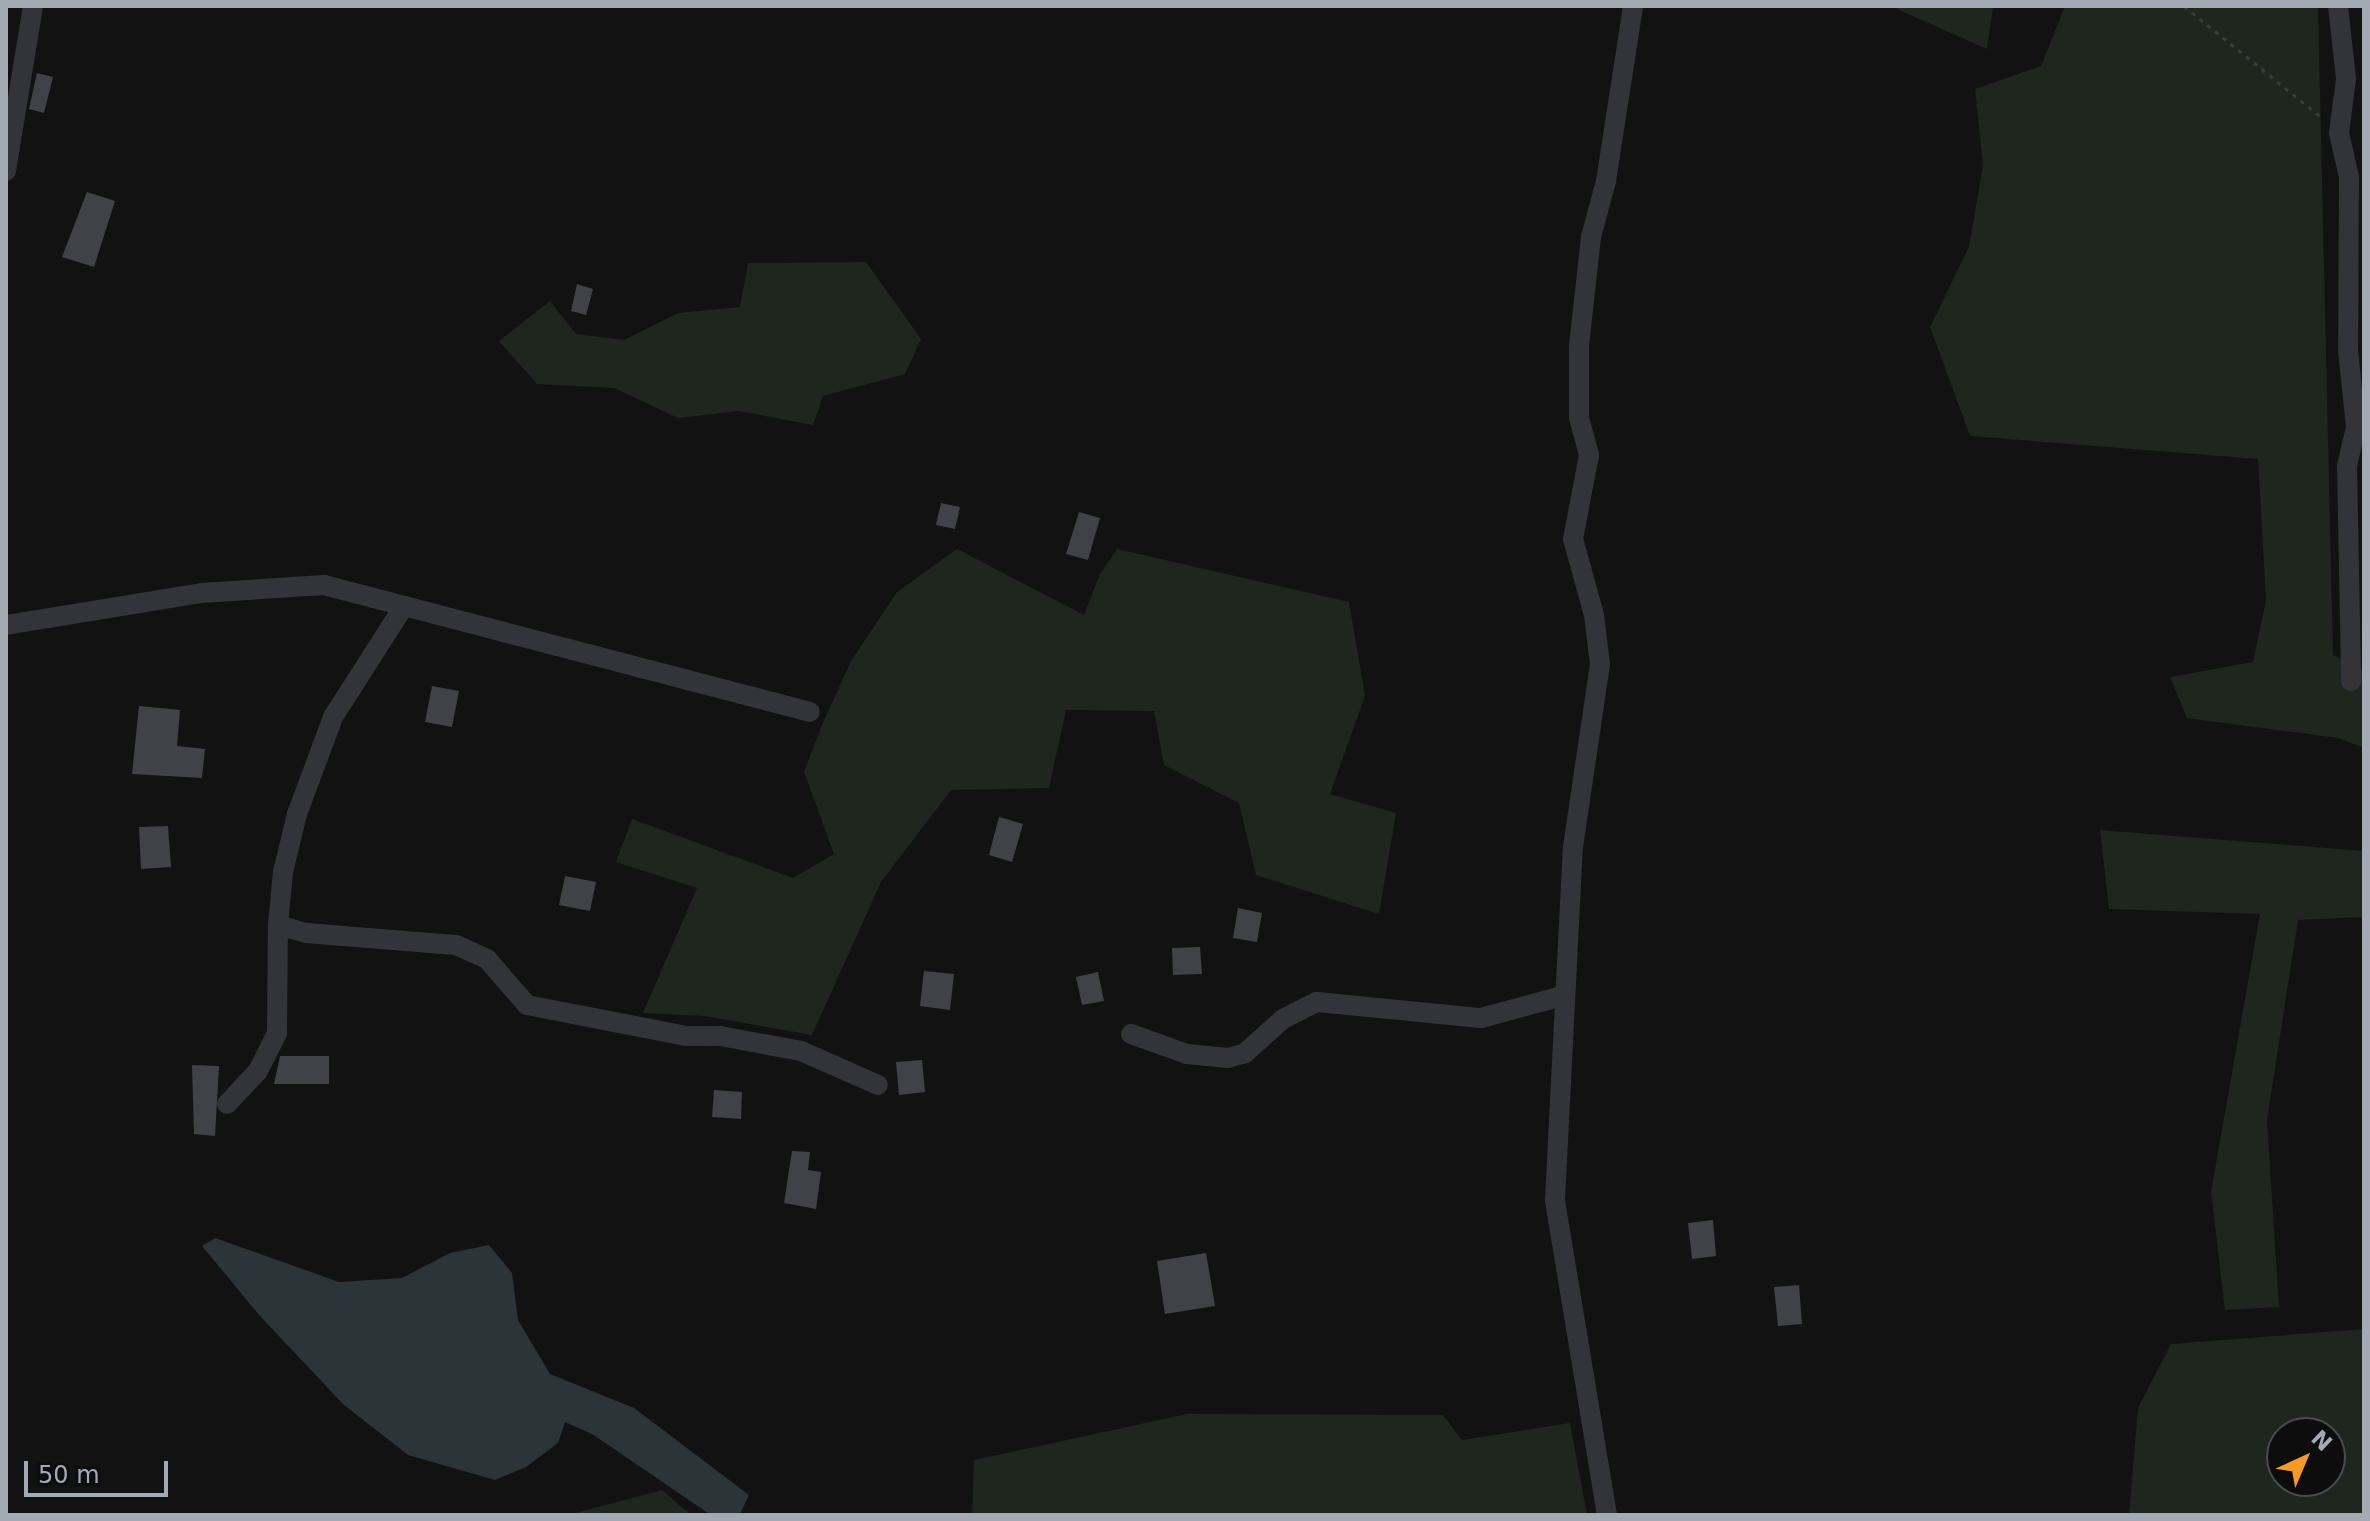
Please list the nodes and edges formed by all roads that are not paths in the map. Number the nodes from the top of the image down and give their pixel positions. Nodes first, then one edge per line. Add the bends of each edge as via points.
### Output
1 (33, 6) edge
2 (1633, 6) edge
3 (2338, 6) edge
4 (6, 171) edge
5 (404, 606) junction
6 (6, 625) edge
7 (2351, 681) dead end
8 (810, 712) dead end
9 (278, 925) junction
10 (1562, 996) junction
11 (1131, 1034) dead end
12 (878, 1085) dead end
13 (227, 1104) dead end
14 (1607, 1515) edge

1 - 4 street
2 - 10 street via 1606,181 1591,237 1579,346 1579,417 1589,455 1573,539 1594,615 1600,664 1573,847
3 - 7 street via 2346,79 2339,133 2349,177 2348,350 2356,427 2347,465
5 - 6 street via 324,585 201,593
5 - 8 street
5 - 9 street via 333,717 294,829
9 - 12 street via 306,933 456,945 487,959 527,1005 687,1036 720,1036 801,1051
9 - 13 street via 277,1033 258,1071
10 - 11 street via 1481,1018 1317,1002 1283,1019 1245,1053 1228,1058 1187,1054
10 - 14 street via 1563,1128 1555,1200

